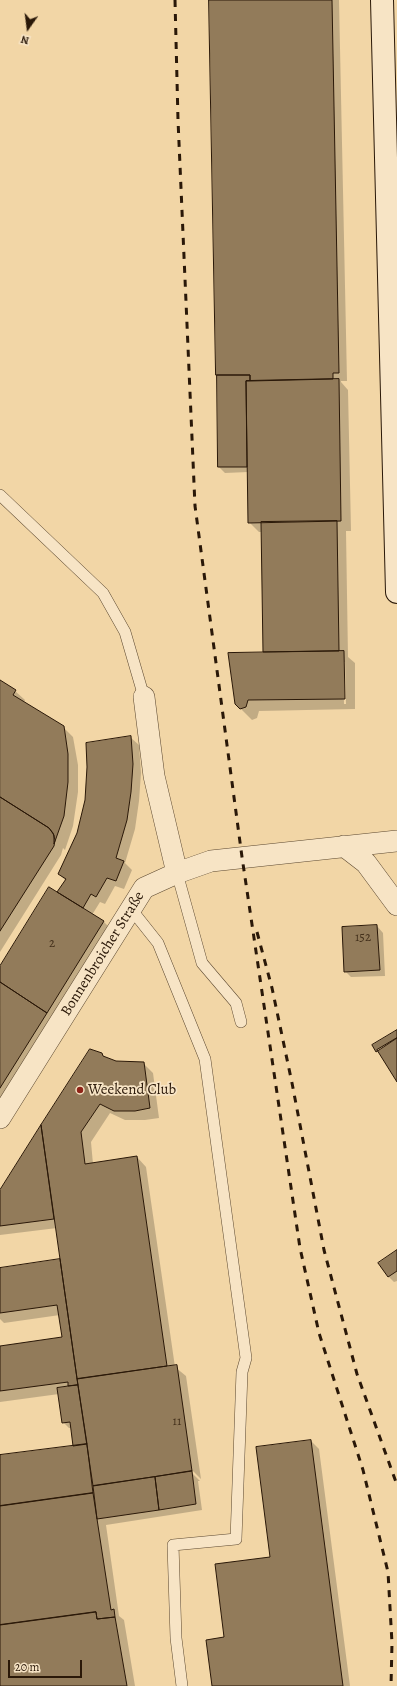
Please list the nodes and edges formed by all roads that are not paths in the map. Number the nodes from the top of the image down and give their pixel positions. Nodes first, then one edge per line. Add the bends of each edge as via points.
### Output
1 (382, 0) edge
2 (396, 488) edge
3 (0, 495) edge
4 (397, 592) edge
5 (144, 697) joint
6 (397, 841) edge
7 (344, 846) junction
8 (177, 873) junction
9 (397, 904) edge
10 (131, 909) junction
11 (241, 1022) dead end
12 (0, 1118) edge
13 (182, 1686) edge

1 - 2 main road
2 - 4 main road
3 - 5 lane via 103,592 125,632
5 - 8 street via 154,776
6 - 7 street, Bonnenbroicher Straße
7 - 8 street, Bonnenbroicher Straße via 211,861
7 - 9 street via 366,863
8 - 10 street, Bonnenbroicher Straße via 144,888
8 - 11 lane via 202,963 236,1003
10 - 12 street, Bonnenbroicher Straße
10 - 13 lane via 158,943 205,1059 246,1358 242,1372 236,1539 173,1545 176,1638

